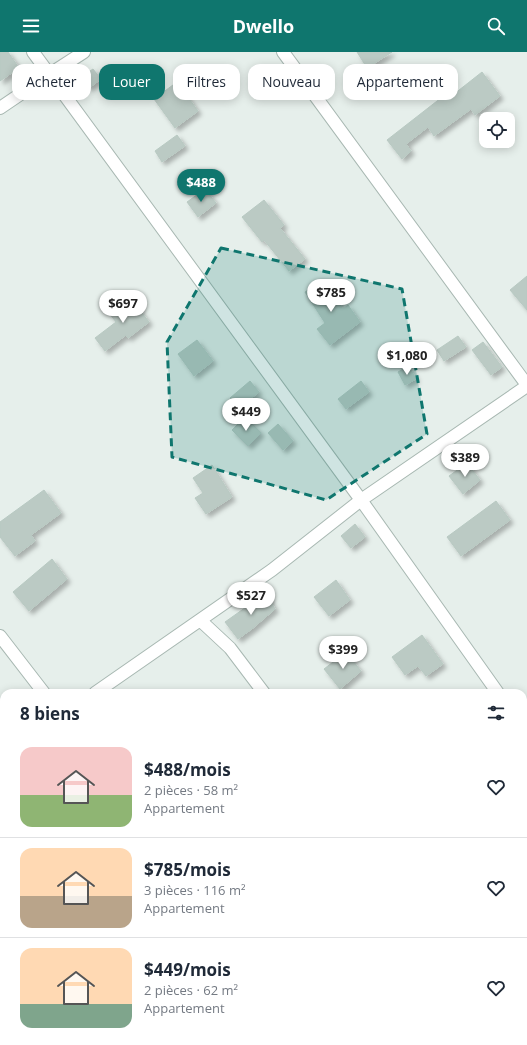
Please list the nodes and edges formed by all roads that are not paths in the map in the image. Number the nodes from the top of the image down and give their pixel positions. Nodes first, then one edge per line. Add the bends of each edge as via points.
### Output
1 (33, 52) edge
2 (84, 52) edge
3 (283, 52) edge
4 (42, 64) edge
5 (65, 64) edge
6 (12, 100) edge
7 (69, 100) edge
8 (0, 108) edge
9 (527, 386) edge
10 (361, 500) junction
11 (201, 621) junction
12 (0, 636) edge
13 (41, 689) edge
14 (101, 689) edge
15 (261, 689) edge
16 (495, 689) edge

1 - 4 street
2 - 5 street
3 - 9 street
6 - 8 street
7 - 10 street
9 - 10 street
10 - 11 street via 272,570
10 - 16 street
11 - 14 street
11 - 15 street via 230,648
12 - 13 street

